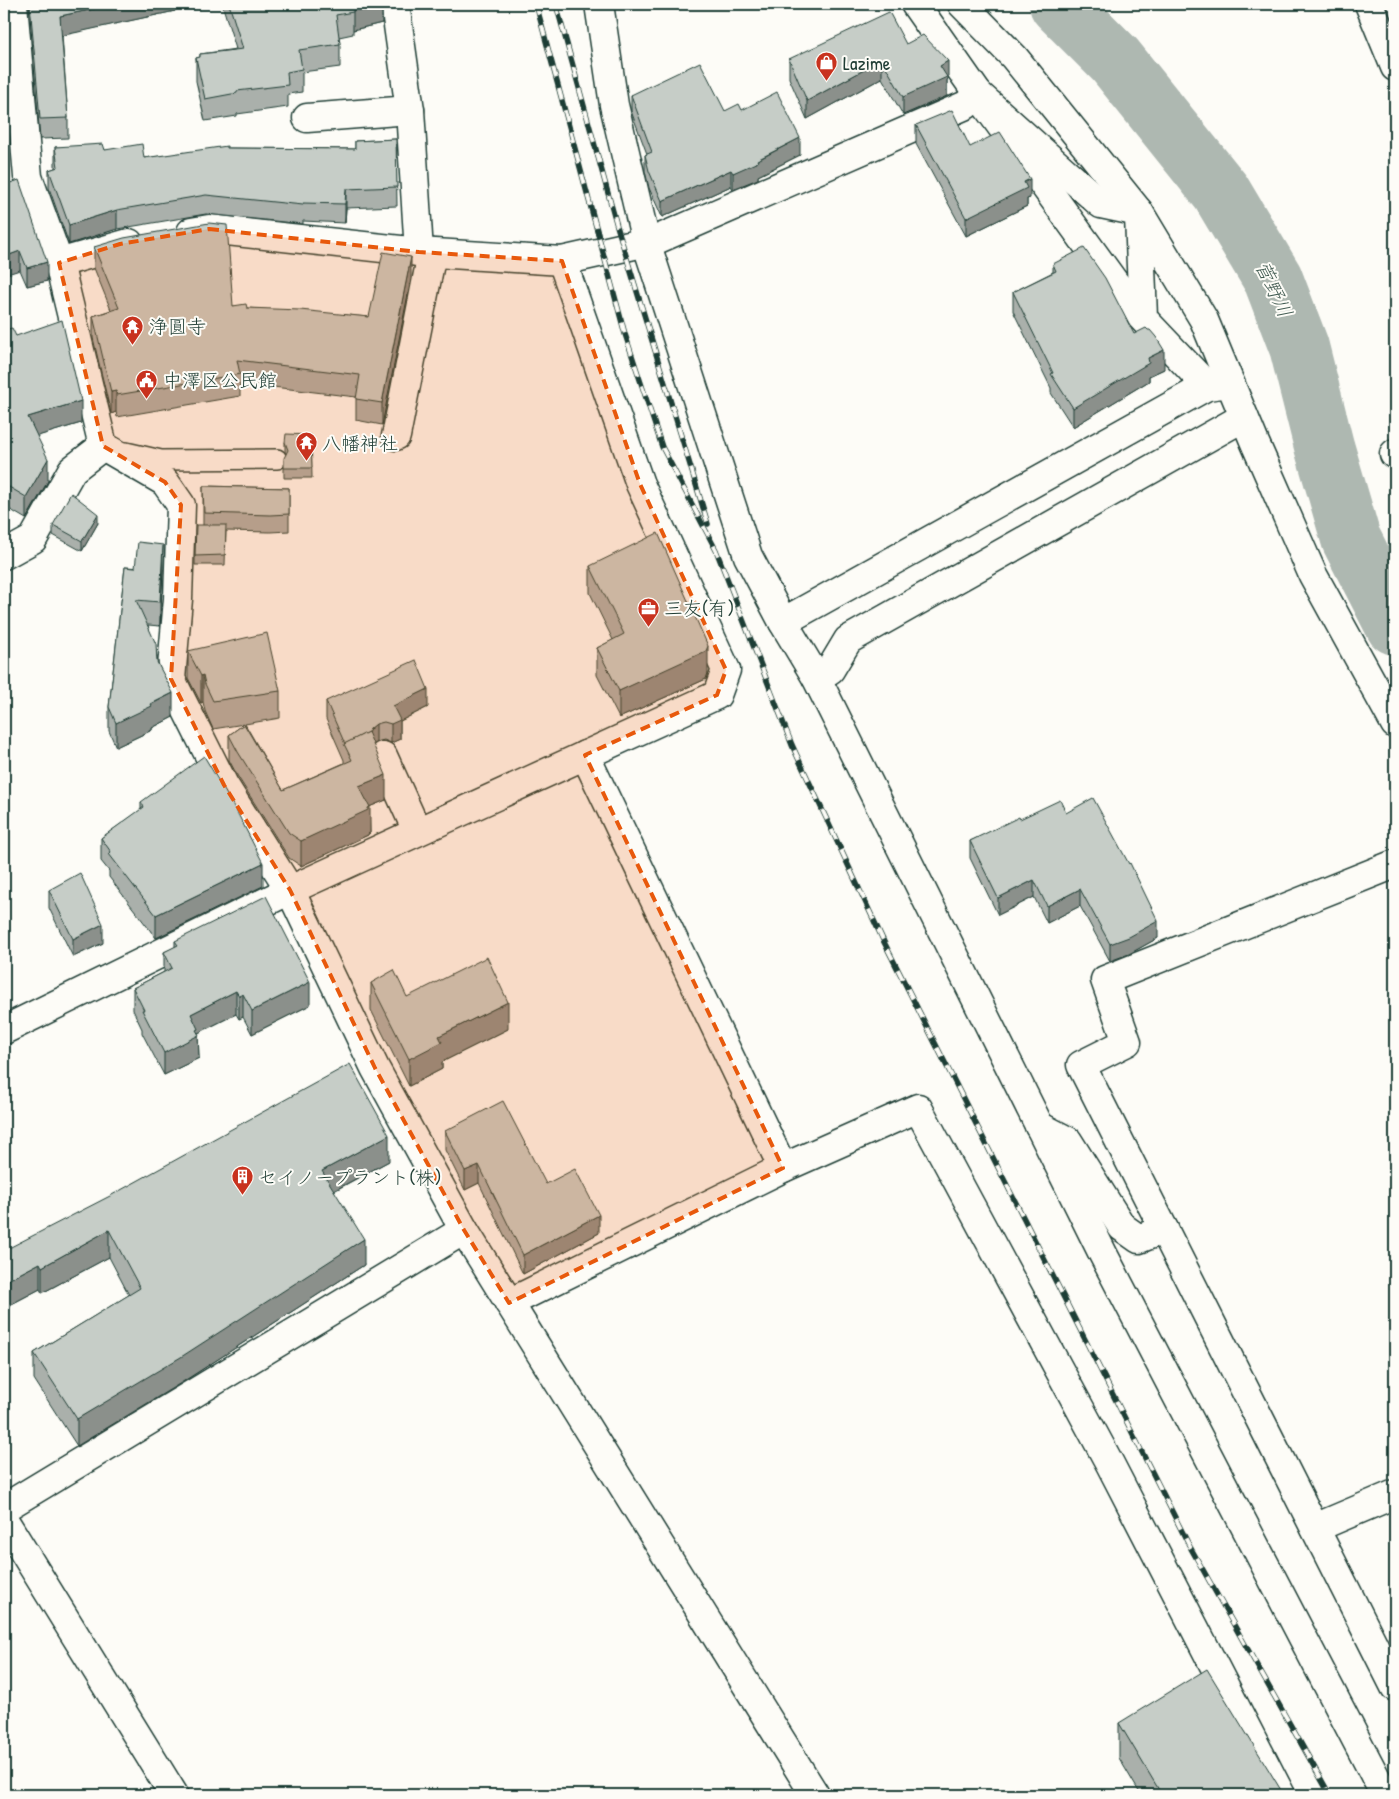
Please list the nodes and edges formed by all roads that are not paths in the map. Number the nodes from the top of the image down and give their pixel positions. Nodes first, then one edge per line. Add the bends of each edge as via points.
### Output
1 (13, 4) edge
2 (395, 4) edge
3 (599, 4) edge
4 (915, 4) edge
5 (962, 4) edge
6 (1369, 4) edge
7 (1395, 67) edge
8 (978, 94) junction
9 (410, 110) junction
10 (307, 118) dead end
11 (16, 182) edge
12 (1139, 212) junction
13 (646, 242) junction
14 (425, 253) junction
15 (562, 261) junction
16 (59, 263) junction
17 (1143, 317) junction
18 (1218, 384) junction
19 (1244, 417) junction
20 (396, 436) dead end
21 (103, 446) junction
22 (276, 459) dead end
23 (4, 555) edge
24 (783, 622) junction
25 (816, 677) junction
26 (1395, 724) edge
27 (585, 755) junction
28 (383, 756) dead end
29 (417, 831) junction
30 (1395, 864) edge
31 (290, 890) junction
32 (4, 1030) edge
33 (1038, 1126) junction
34 (783, 1168) junction
35 (464, 1230) junction
36 (1164, 1230) junction
37 (509, 1303) junction
38 (1395, 1494) edge
39 (4, 1508) edge
40 (4, 1520) edge
41 (1315, 1528) junction
42 (1395, 1687) edge
43 (1379, 1784) edge
44 (174, 1795) edge
45 (815, 1795) edge
46 (1281, 1795) edge
47 (1392, 1795) edge

1 - 11 street
2 - 9 street
3 - 13 street via 614,105
4 - 8 street
5 - 12 street via 1014,58
6 - 7 street
8 - 12 street via 1101,204
8 - 13 street via 966,105
8 - 17 street via 1133,308
9 - 10 street
9 - 14 street
11 - 16 street
12 - 17 street
12 - 18 street via 1204,320
13 - 15 street
13 - 24 street via 748,556
14 - 15 street
14 - 16 street via 209,229 120,244
14 - 20 street
15 - 27 street via 640,484 726,670 717,695
16 - 21 street
17 - 18 street
18 - 19 street
18 - 24 street
19 - 25 street via 848,640 830,670
19 - 26 street via 1313,575
21 - 22 lane via 161,460
21 - 23 street via 72,470 33,538
21 - 31 street via 165,482 180,505 178,599 171,679 224,785
24 - 25 street
25 - 33 street
27 - 29 street
27 - 34 street
28 - 29 street
29 - 31 street
30 - 36 street via 1105,980 1126,1042 1081,1065
31 - 32 street
31 - 35 street via 375,1068
33 - 36 street via 1068,1142 1122,1228 1139,1239
33 - 43 street
34 - 37 street
34 - 46 street via 918,1108 1110,1464
35 - 37 street
35 - 39 street
36 - 41 street
37 - 45 street
38 - 41 street
40 - 44 street
41 - 42 street
43 - 47 street

